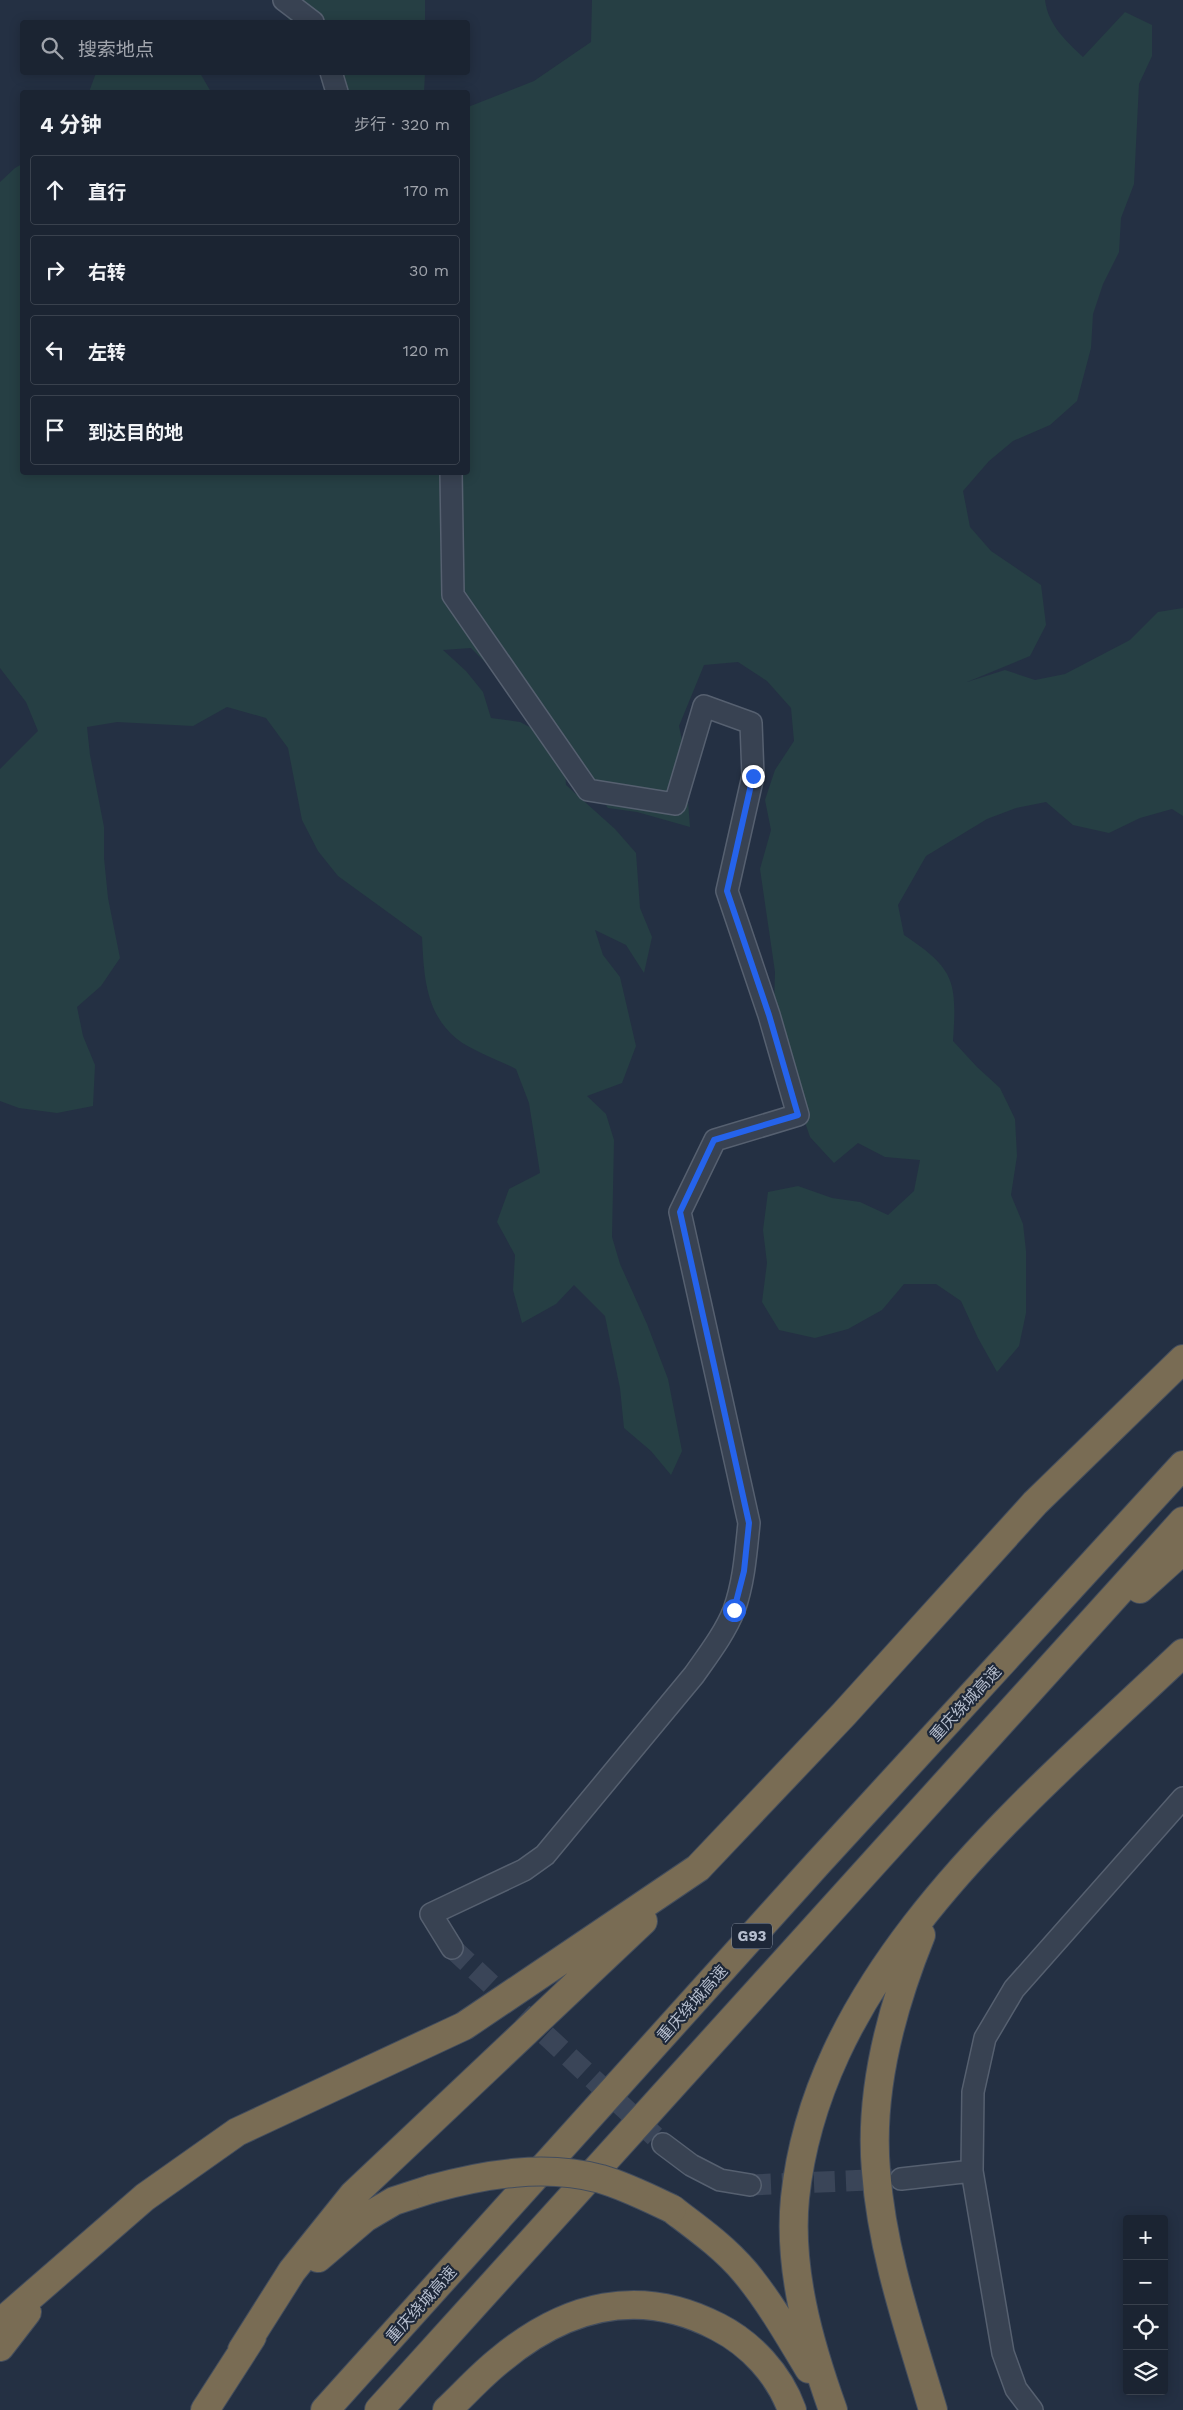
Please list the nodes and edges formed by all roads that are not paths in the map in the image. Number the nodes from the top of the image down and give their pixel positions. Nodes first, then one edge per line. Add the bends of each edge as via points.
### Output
1 (284, 0) edge
2 (310, 20) edge
3 (332, 75) edge
4 (336, 90) edge
5 (451, 475) edge
6 (1183, 1359) edge
7 (1183, 1465) edge
8 (1183, 1521) edge
9 (1183, 1550) edge
10 (1183, 1653) edge
11 (1058, 1660) junction
12 (1183, 1798) edge
13 (698, 1868) junction
14 (932, 1906) junction
15 (452, 1948) tunnel mouth
16 (663, 2144) tunnel mouth
17 (972, 2171) junction
18 (901, 2179) tunnel mouth
19 (750, 2185) tunnel mouth
20 (57, 2273) junction
21 (0, 2323) edge
22 (0, 2347) edge
23 (242, 2350) junction
24 (205, 2410) edge
25 (325, 2410) edge
26 (379, 2410) edge
27 (447, 2410) edge
28 (792, 2410) edge
29 (833, 2410) edge
30 (934, 2410) edge
31 (1032, 2410) edge

1 - 2 street
3 - 4 street
5 - 15 street via 453,596 588,790 674,804 704,706 752,723 753,776 727,891 769,1015 798,1115 714,1140 680,1212 749,1523 744,1571 734,1610 694,1675 545,1855 524,1870 431,1914
6 - 13 highway via 1035,1503 844,1714
7 - 25 highway, 重庆绕城高速 / G93 via 818,1862
8 - 11 highway, G93
9 - 11 highway
10 - 14 highway via 1002,1824
11 - 26 highway, G93
12 - 17 street via 1014,1989 985,2038 973,2092
13 - 20 highway via 464,2026 237,2132 145,2197
13 - 23 highway via 353,2195 292,2271
14 - 29 highway via 862,2001 835,2053 816,2100 802,2149 795,2199 799,2286 808,2329
14 - 30 highway via 895,2005 886,2046 875,2136 875,2170 880,2209 905,2318
16 - 19 street via 691,2165 720,2180
17 - 18 street
17 - 31 street via 1003,2353 1016,2389
20 - 21 highway
20 - 22 highway
23 - 24 highway
23 - 29 highway, bridge via 300,2275 365,2218 394,2201 474,2177 510,2173 564,2174 600,2179 672,2209 710,2238 744,2271 768,2302
27 - 28 highway via 500,2360 536,2334 574,2316 611,2305 653,2305 693,2314 733,2335 764,2362 787,2395

